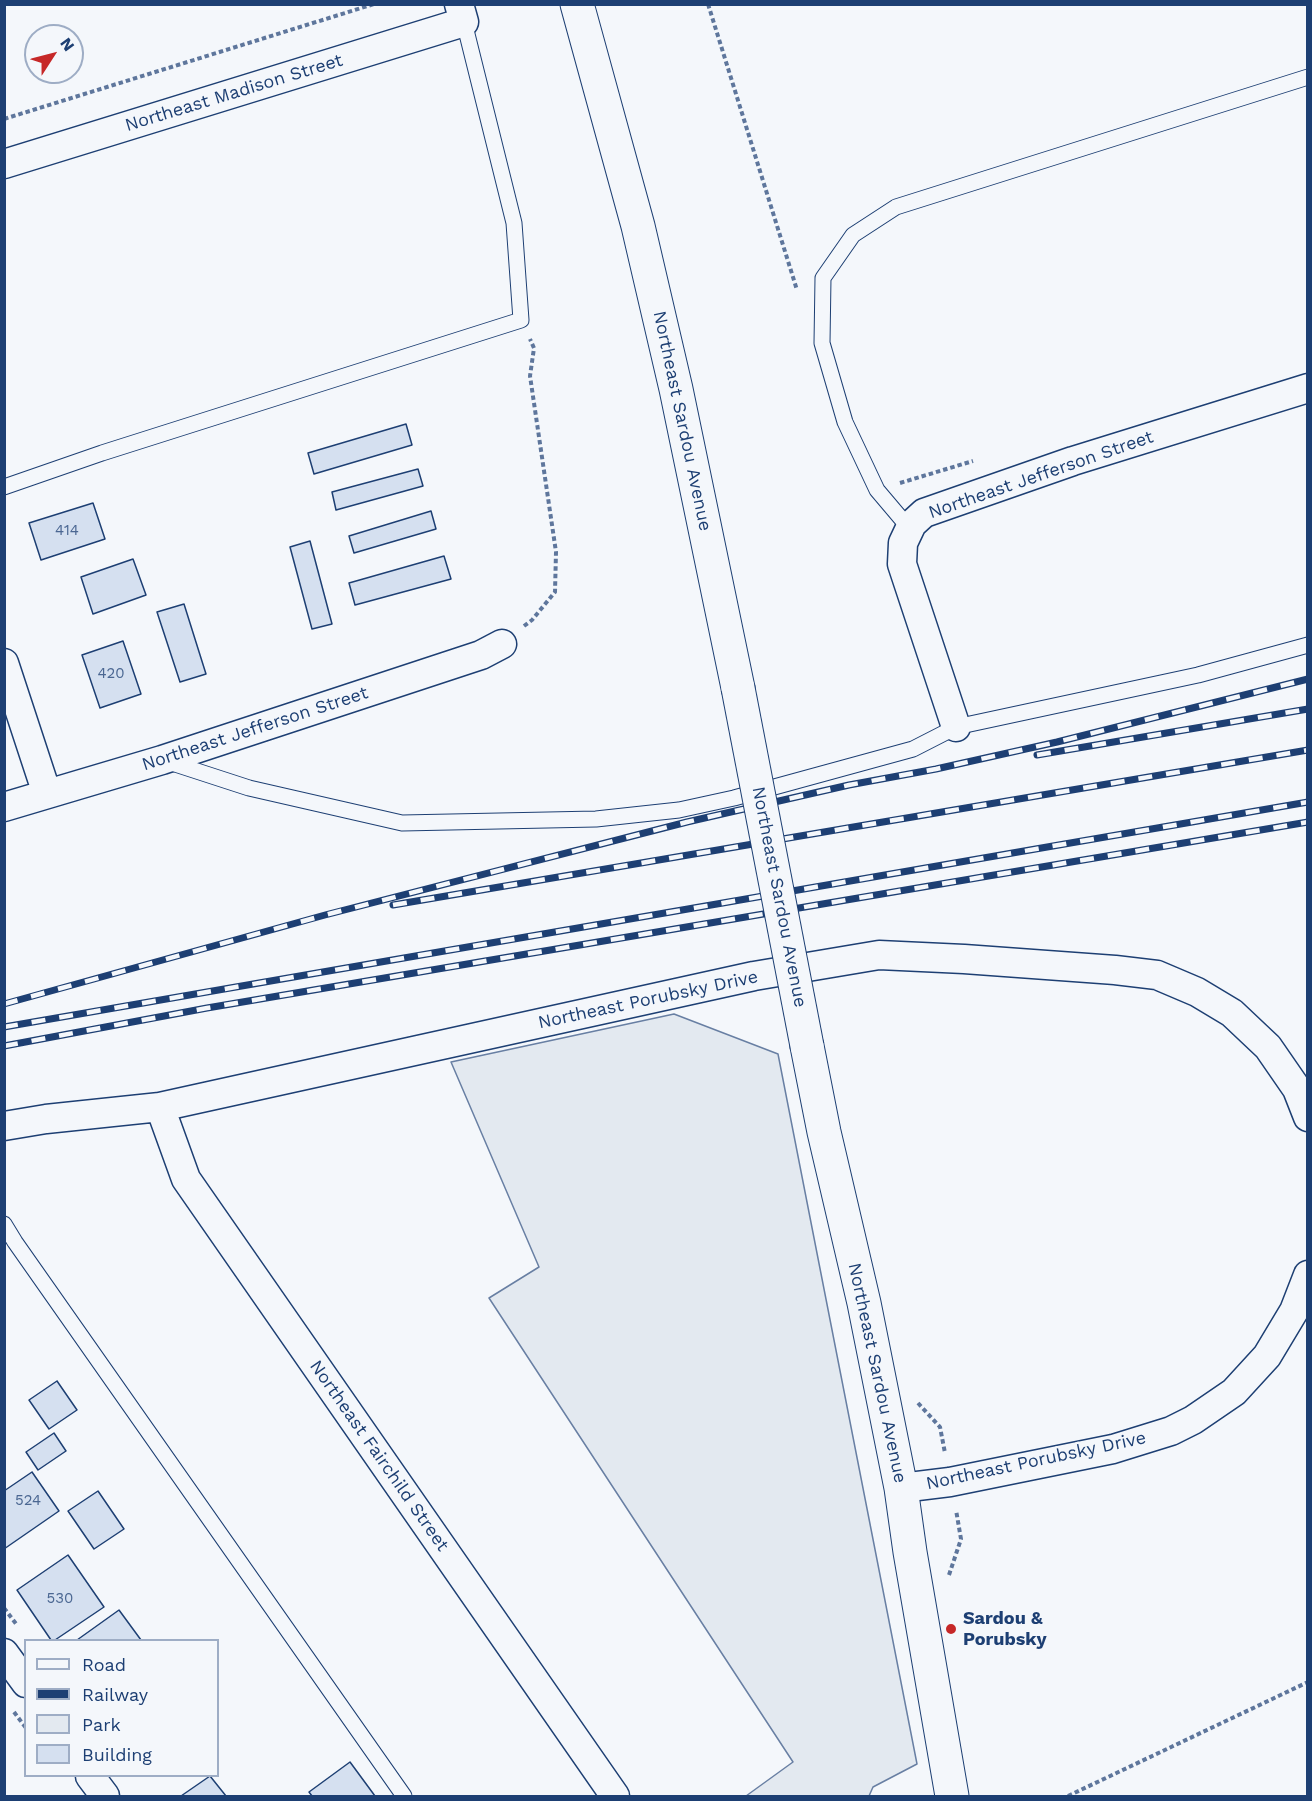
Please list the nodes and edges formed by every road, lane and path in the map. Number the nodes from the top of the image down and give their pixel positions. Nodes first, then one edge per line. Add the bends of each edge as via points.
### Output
1 (374, 4) edge
2 (577, 4) edge
3 (708, 4) edge
4 (462, 13) edge
5 (1308, 77) edge
6 (4, 119) edge
7 (4, 164) edge
8 (799, 294) dead end
9 (521, 320) junction
10 (1308, 388) edge
11 (4, 487) edge
12 (909, 529) junction
13 (502, 644) joint
14 (1308, 645) edge
15 (4, 663) edge
16 (956, 727) junction
17 (162, 760) junction
18 (47, 794) junction
19 (4, 807) edge
20 (160, 1107) junction
21 (1308, 1118) edge
22 (4, 1126) edge
23 (4, 1224) edge
24 (1308, 1275) edge
25 (902, 1488) junction
26 (4, 1653) edge
27 (24, 1680) edge
28 (1308, 1682) edge
29 (91, 1777) edge
30 (949, 1783) edge
31 (105, 1797) edge
32 (404, 1797) edge
33 (615, 1797) edge
34 (1068, 1797) edge

1 - 6 path
2 - 25 main road, Northeast Sardou Avenue, bridge via 638,226 676,389 824,1132
3 - 8 path
4 - 7 street, Northeast Madison Street
4 - 9 lane via 514,224
5 - 12 lane via 896,207 853,235 823,278 822,344 849,432 877,490
9 - 11 lane
9 - 13 path via 534,348 530,376 556,552 555,591 532,620
10 - 12 street, Northeast Jefferson Street via 1073,461 924,513
12 - 16 street, Northeast Jefferson Street via 903,543 902,564
13 - 17 street, Northeast Jefferson Street via 481,655
14 - 16 lane via 1198,675
15 - 18 street
16 - 17 lane via 913,750 734,798 679,810 596,819 402,823 249,788
17 - 18 street, Northeast Jefferson Street
18 - 19 street, Northeast Jefferson Street
20 - 21 street, Northeast Porubsky Drive via 754,976 879,955 1157,975 1232,1013 1268,1047 1297,1089
20 - 22 street, Northeast Porubsky Drive
20 - 33 street, Northeast Fairchild Street via 186,1179
23 - 32 lane
24 - 25 street, Northeast Porubsky Drive via 1294,1311 1267,1356 1234,1392 1193,1420 1113,1449
25 - 30 main road, Northeast Sardou Avenue
26 - 27 street
28 - 34 path
29 - 31 street

